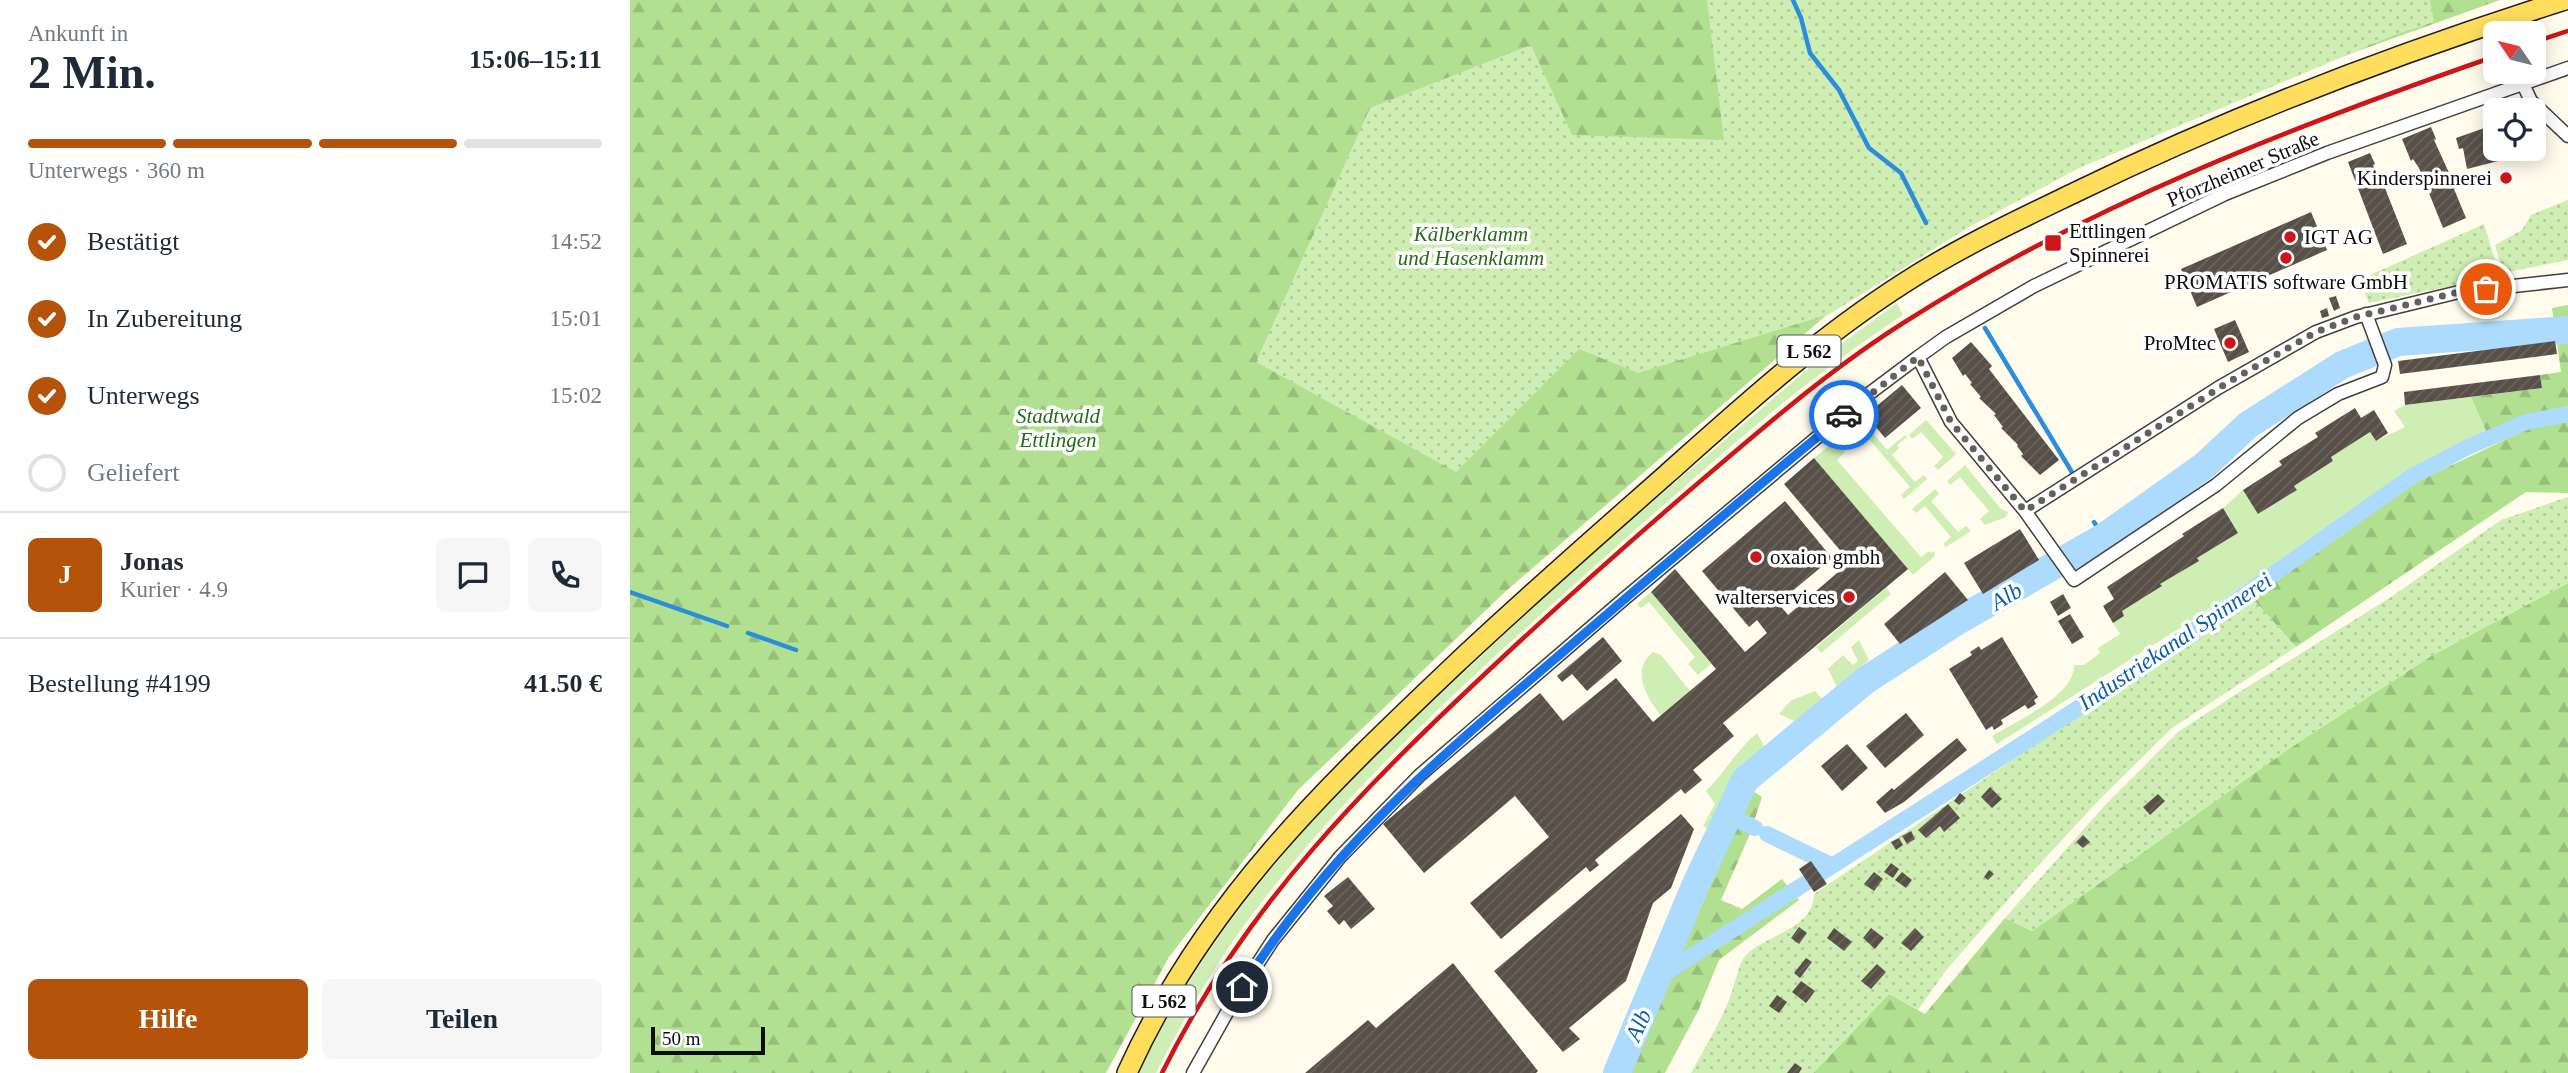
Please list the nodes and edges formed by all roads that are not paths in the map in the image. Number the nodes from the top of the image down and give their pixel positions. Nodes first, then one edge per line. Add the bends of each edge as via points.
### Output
1 (2565, 0) edge
2 (2568, 68) edge
3 (2546, 75) edge
4 (2517, 84) edge
5 (2523, 84) edge
6 (2568, 136) edge
7 (2568, 280) edge
8 (2366, 314) junction
9 (1918, 357) junction
10 (2025, 511) junction
11 (1127, 1073) edge
12 (1193, 1073) edge

1 - 11 main road, L 562 via 2320,85 2142,160 1979,239 1834,332 1763,388 1521,603 1352,763 1274,845 1207,932 1145,1033
2 - 3 street, Pforzheimer Straße
4 - 9 street, Pforzheimer Straße via 2225,194 2034,286
5 - 6 street via 2531,101
7 - 8 street via 2459,292
8 - 10 street via 2316,332 2262,361
8 - 10 street via 2385,365 2382,377 2338,394 2298,418 2216,485 2074,580
9 - 10 street via 1951,422
9 - 12 street, Pforzheimer Straße via 1624,599 1412,783 1340,857 1281,930

